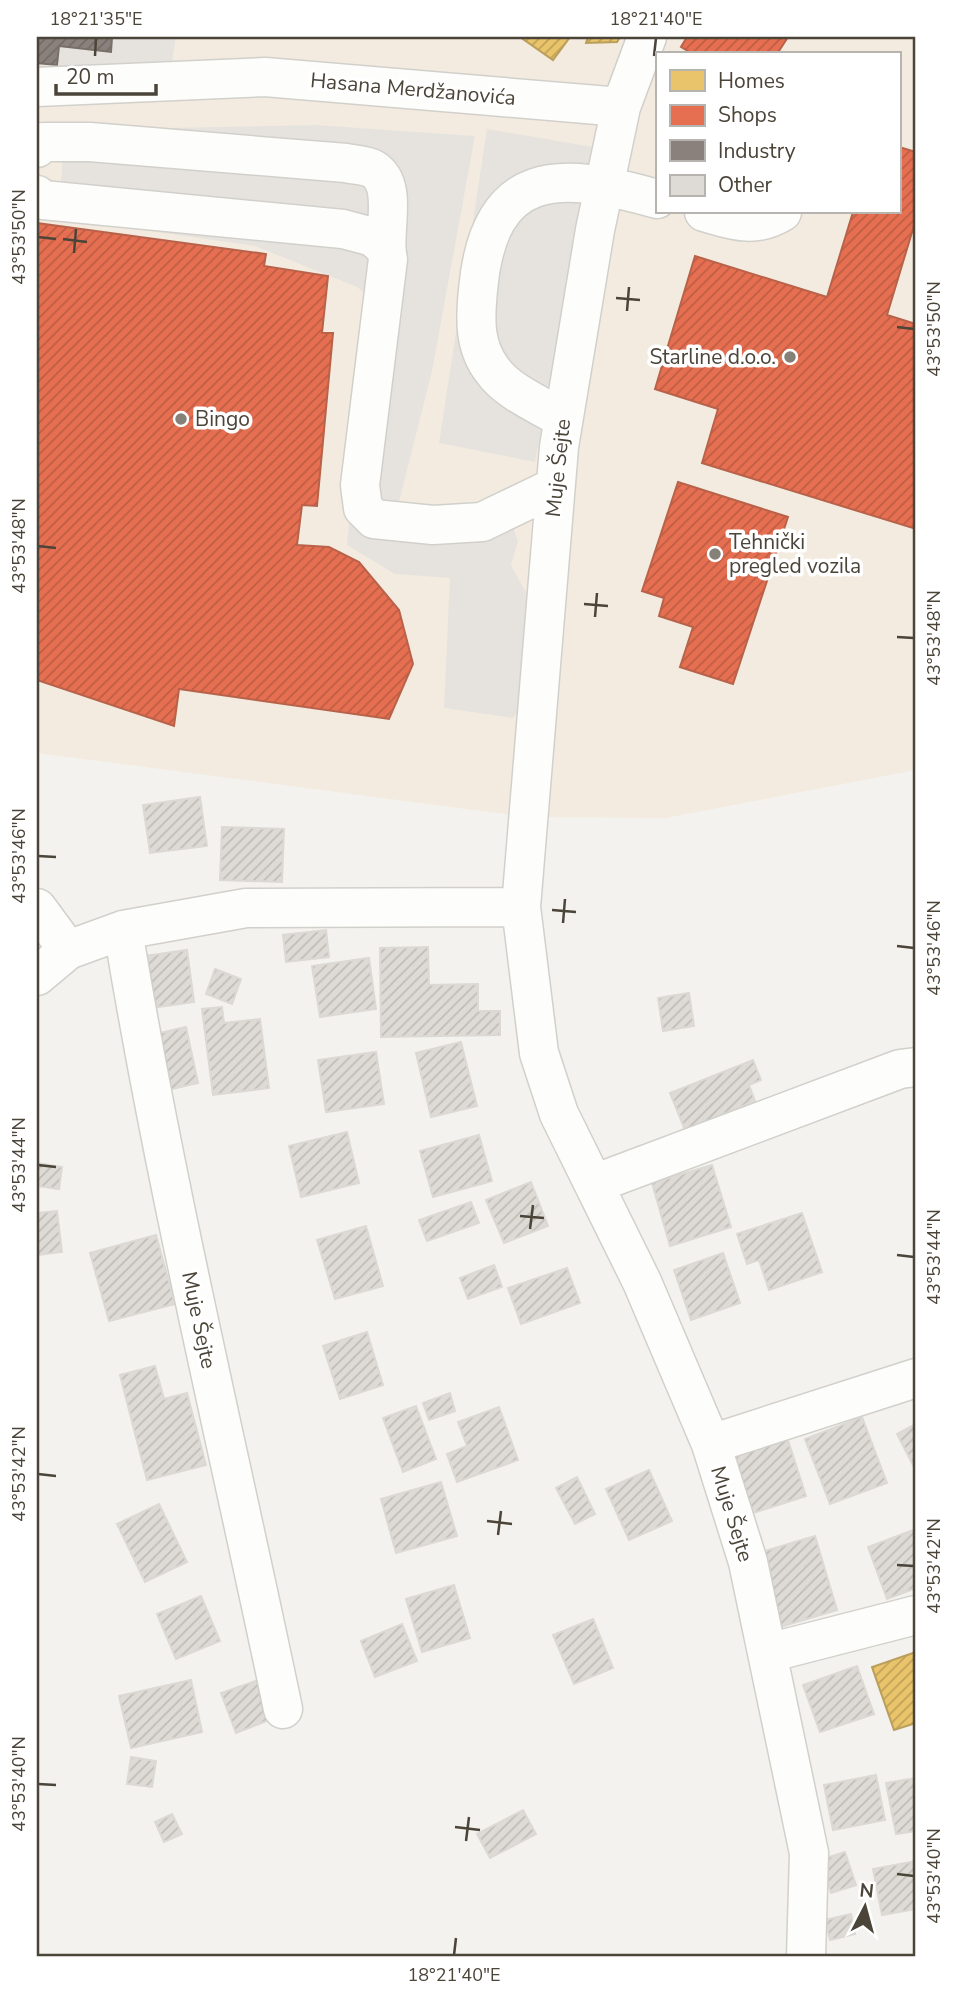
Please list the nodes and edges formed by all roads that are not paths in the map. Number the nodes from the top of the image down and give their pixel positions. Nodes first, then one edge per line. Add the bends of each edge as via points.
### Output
1 (647, 37) edge
2 (37, 87) edge
3 (621, 107) junction
4 (37, 148) edge
5 (605, 184) junction
6 (37, 195) edge
7 (656, 199) edge
8 (712, 214) edge
9 (778, 214) edge
10 (384, 247) junction
11 (563, 419) junction
12 (555, 487) junction
13 (37, 908) edge
14 (521, 908) junction
15 (123, 930) junction
16 (68, 950) junction
17 (37, 976) edge
18 (916, 1067) edge
19 (593, 1184) junction
20 (916, 1378) edge
21 (711, 1444) junction
22 (916, 1615) edge
23 (768, 1653) junction
24 (283, 1709) dead end
25 (806, 1957) edge

1 - 3 street, Muje Šejte
2 - 3 street, Hasana Merdžanovića via 265,77
3 - 5 street, Muje Šejte
4 - 10 street via 43,142 90,142 372,168 383,177 387,195
5 - 7 street
5 - 11 street, Muje Šejte
5 - 11 street via 556,182 519,197 492,224 479,277 475,323 481,353 507,385
6 - 10 street via 43,200 343,229 373,237
8 - 9 street via 750,223
10 - 12 street via 387,259 360,485 363,508 374,519 433,525 482,522
11 - 12 street, Muje Šejte
12 - 14 street, Muje Šejte
13 - 16 street
14 - 15 street via 246,908
14 - 19 street, Muje Šejte via 539,1053 559,1114
15 - 16 street
15 - 24 street, Muje Šejte via 141,1041
16 - 17 street
18 - 19 street via 900,1069
19 - 21 street, Muje Šejte via 642,1282
20 - 21 street
21 - 23 street, Muje Šejte via 748,1562
22 - 23 street
23 - 25 street, Muje Šejte via 809,1853

